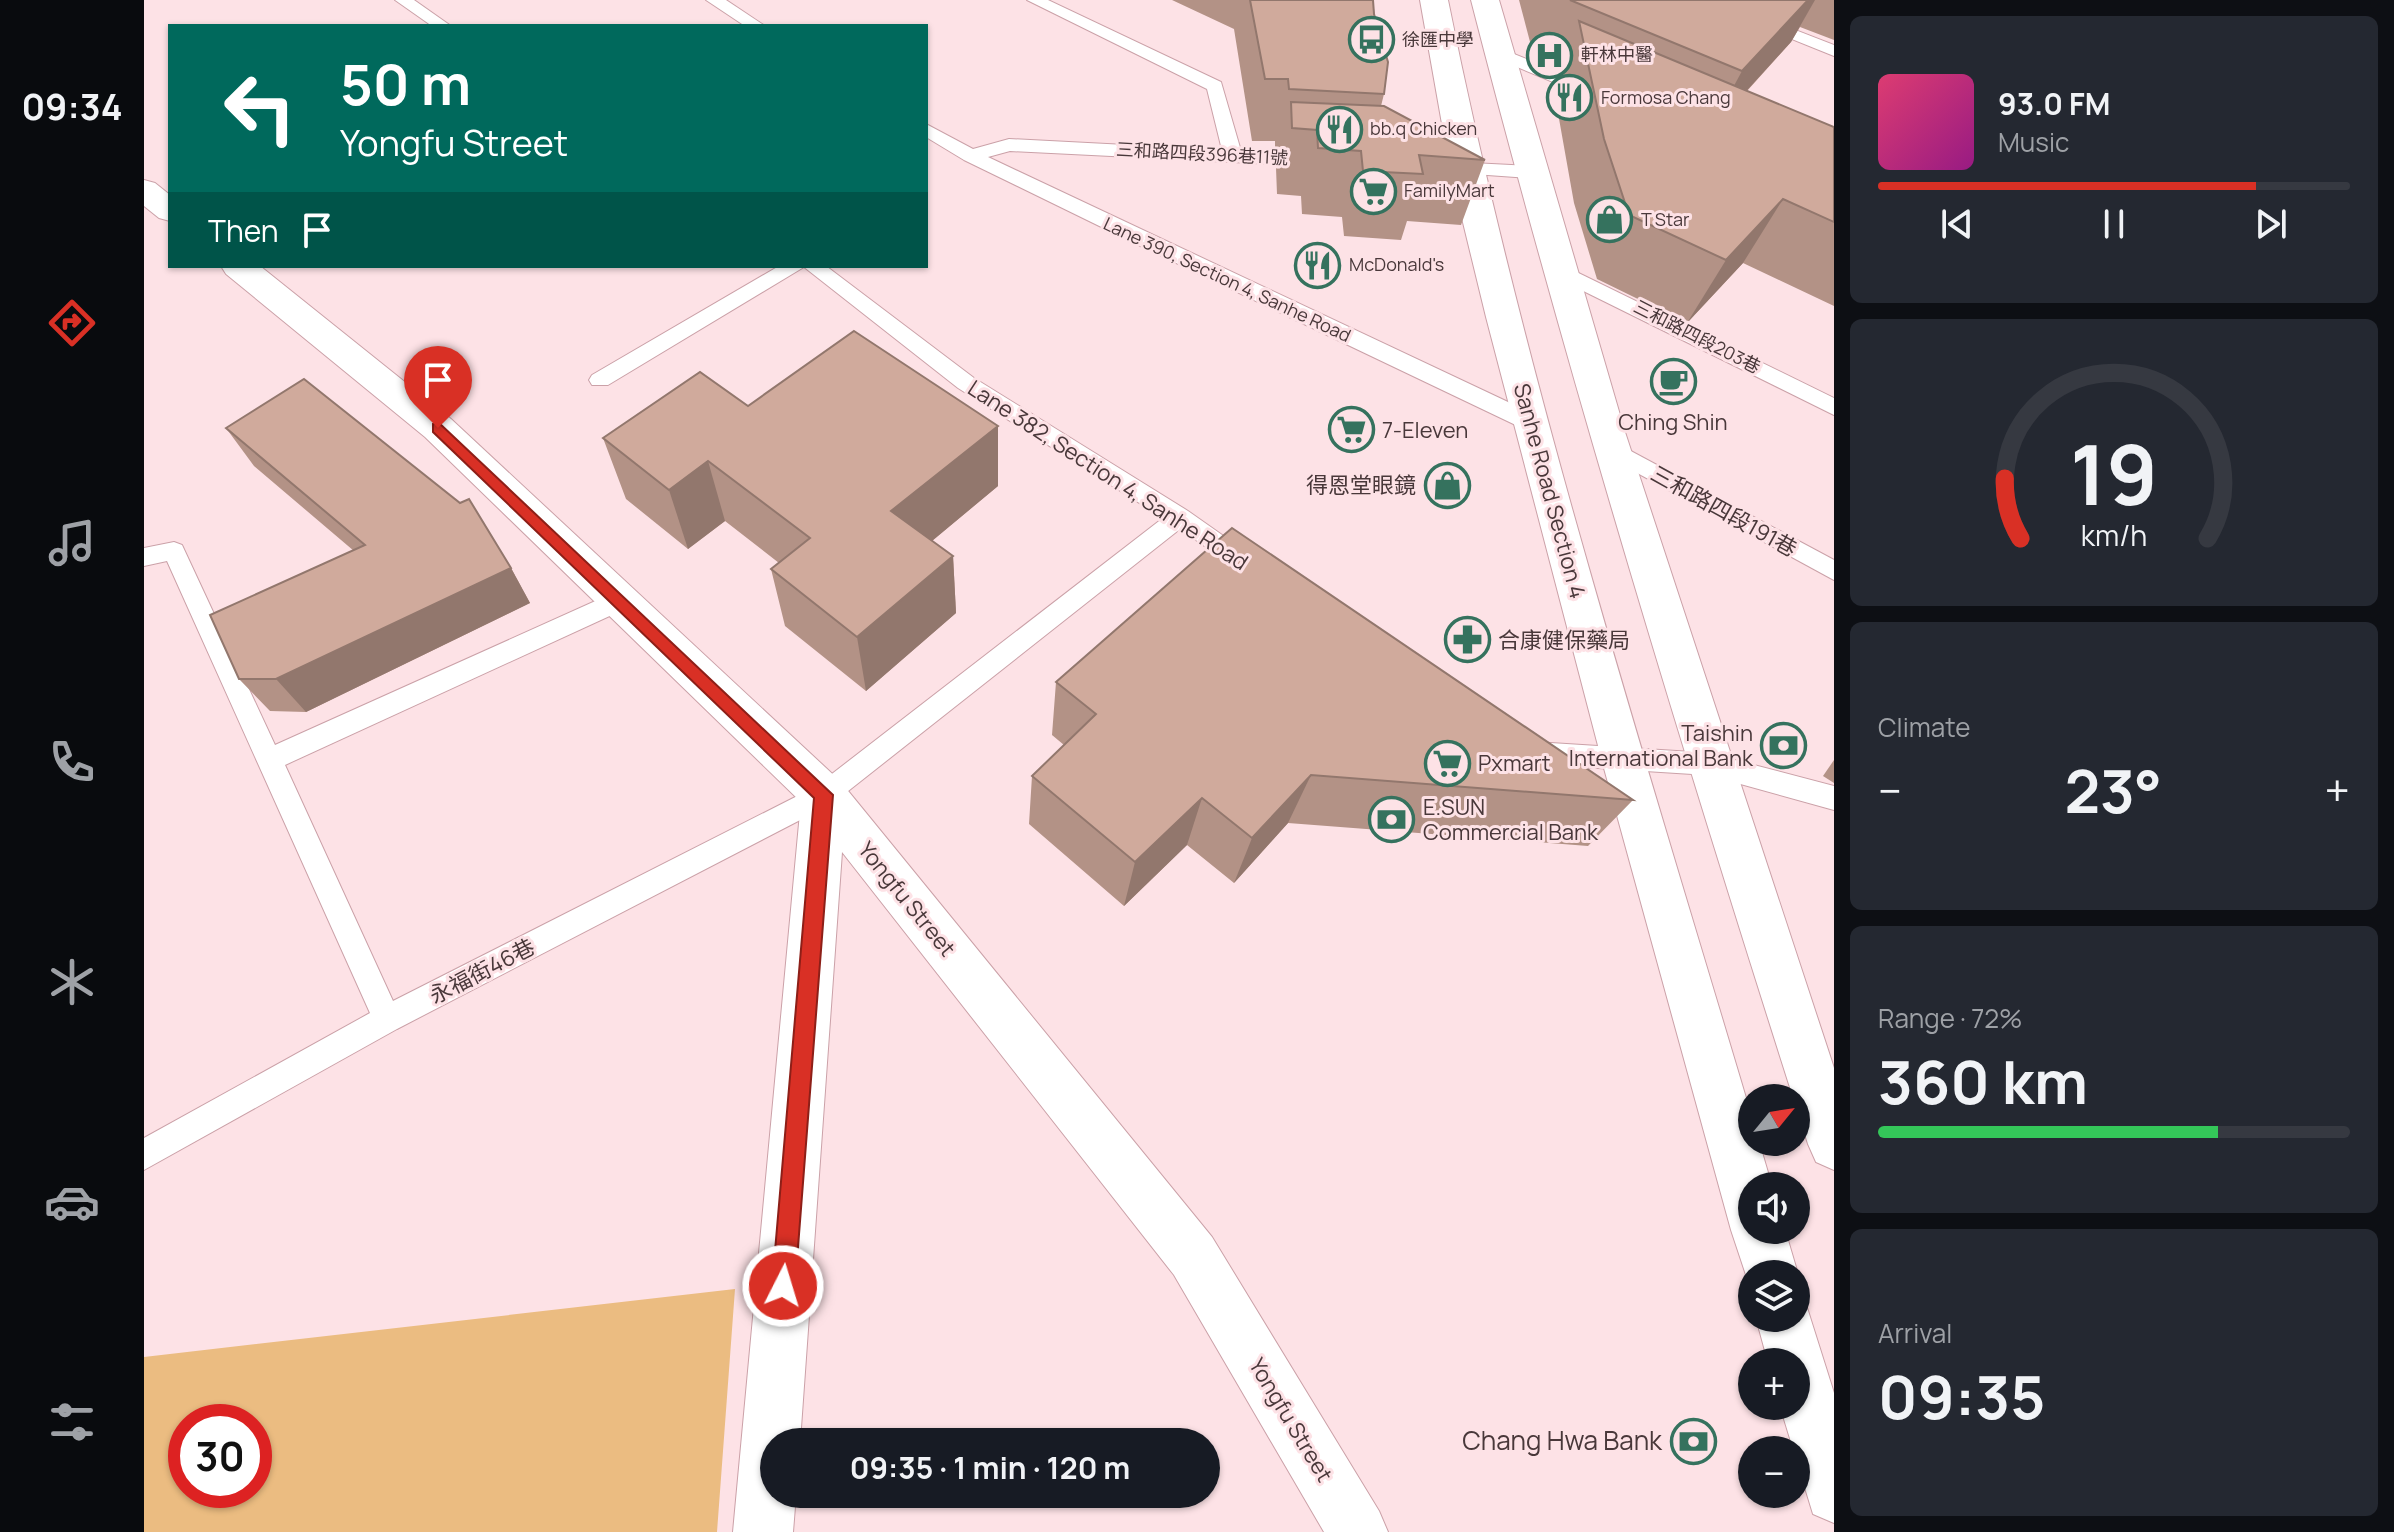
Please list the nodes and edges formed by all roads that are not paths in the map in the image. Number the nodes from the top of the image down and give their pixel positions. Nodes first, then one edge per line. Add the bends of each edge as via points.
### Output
1 (403, 0) edge
2 (714, 0) edge
3 (1035, 0) edge
4 (1434, 0) edge
5 (1485, 0) edge
6 (1703, 0) edge
7 (440, 24) edge
8 (754, 24) edge
9 (1834, 51) edge
10 (1499, 53) junction
11 (1602, 96) edge
12 (928, 130) edge
13 (971, 156) junction
14 (1232, 156) junction
15 (1336, 162) edge
16 (1452, 168) junction
17 (1530, 172) junction
18 (144, 190) edge
19 (168, 209) edge
20 (240, 268) edge
21 (791, 268) edge
22 (816, 268) edge
23 (1558, 270) junction
24 (600, 380) dead end
25 (1834, 407) edge
26 (1532, 423) junction
27 (1614, 450) junction
28 (1180, 517) junction
29 (144, 557) edge
30 (1257, 571) edge
31 (1834, 571) edge
32 (619, 601) junction
33 (1512, 751) edge
34 (269, 760) junction
35 (1624, 761) junction
36 (1708, 764) junction
37 (824, 795) junction
38 (1834, 798) edge
39 (387, 1019) junction
40 (1834, 1144) edge
41 (144, 1155) edge
42 (1742, 1172) edge
43 (1788, 1332) edge
44 (1834, 1493) edge
45 (763, 1532) edge
46 (1358, 1532) edge

1 - 7 lane
2 - 8 lane
3 - 14 lane via 1215,86
4 - 16 main road, Sanhe Road Section 4
5 - 10 main road
6 - 9 lane
10 - 11 lane
10 - 17 main road
12 - 13 lane, Lane 390, Section 4, Sanhe Road
13 - 14 lane, 三和路四段396巷11號 via 1009,145
13 - 26 lane, Lane 390, Section 4, Sanhe Road
14 - 15 lane, 三和路四段396巷11號
16 - 17 lane
16 - 26 main road, Sanhe Road Section 4
17 - 23 main road
18 - 19 main road
20 - 32 main road, Yongfu Street via 438,428
21 - 24 lane
22 - 28 lane, Lane 382, Section 4, Sanhe Road via 966,383
23 - 25 lane, 三和路四段203巷
23 - 27 main road
26 - 35 main road, Sanhe Road Section 4
27 - 31 lane, 三和路四段191巷
27 - 36 main road
28 - 30 lane, Lane 382, Section 4, Sanhe Road
28 - 37 lane, 永福街46巷
29 - 34 lane via 174,551
32 - 34 lane
32 - 37 main road, Yongfu Street
33 - 35 lane
34 - 39 lane
35 - 36 lane
35 - 42 main road, Sanhe Road Section 4
36 - 38 lane
36 - 40 main road
37 - 39 lane, 永福街46巷
37 - 45 main road
37 - 46 main road, Yongfu Street via 1193,1256
39 - 41 lane, 永福街46巷
43 - 44 main road

